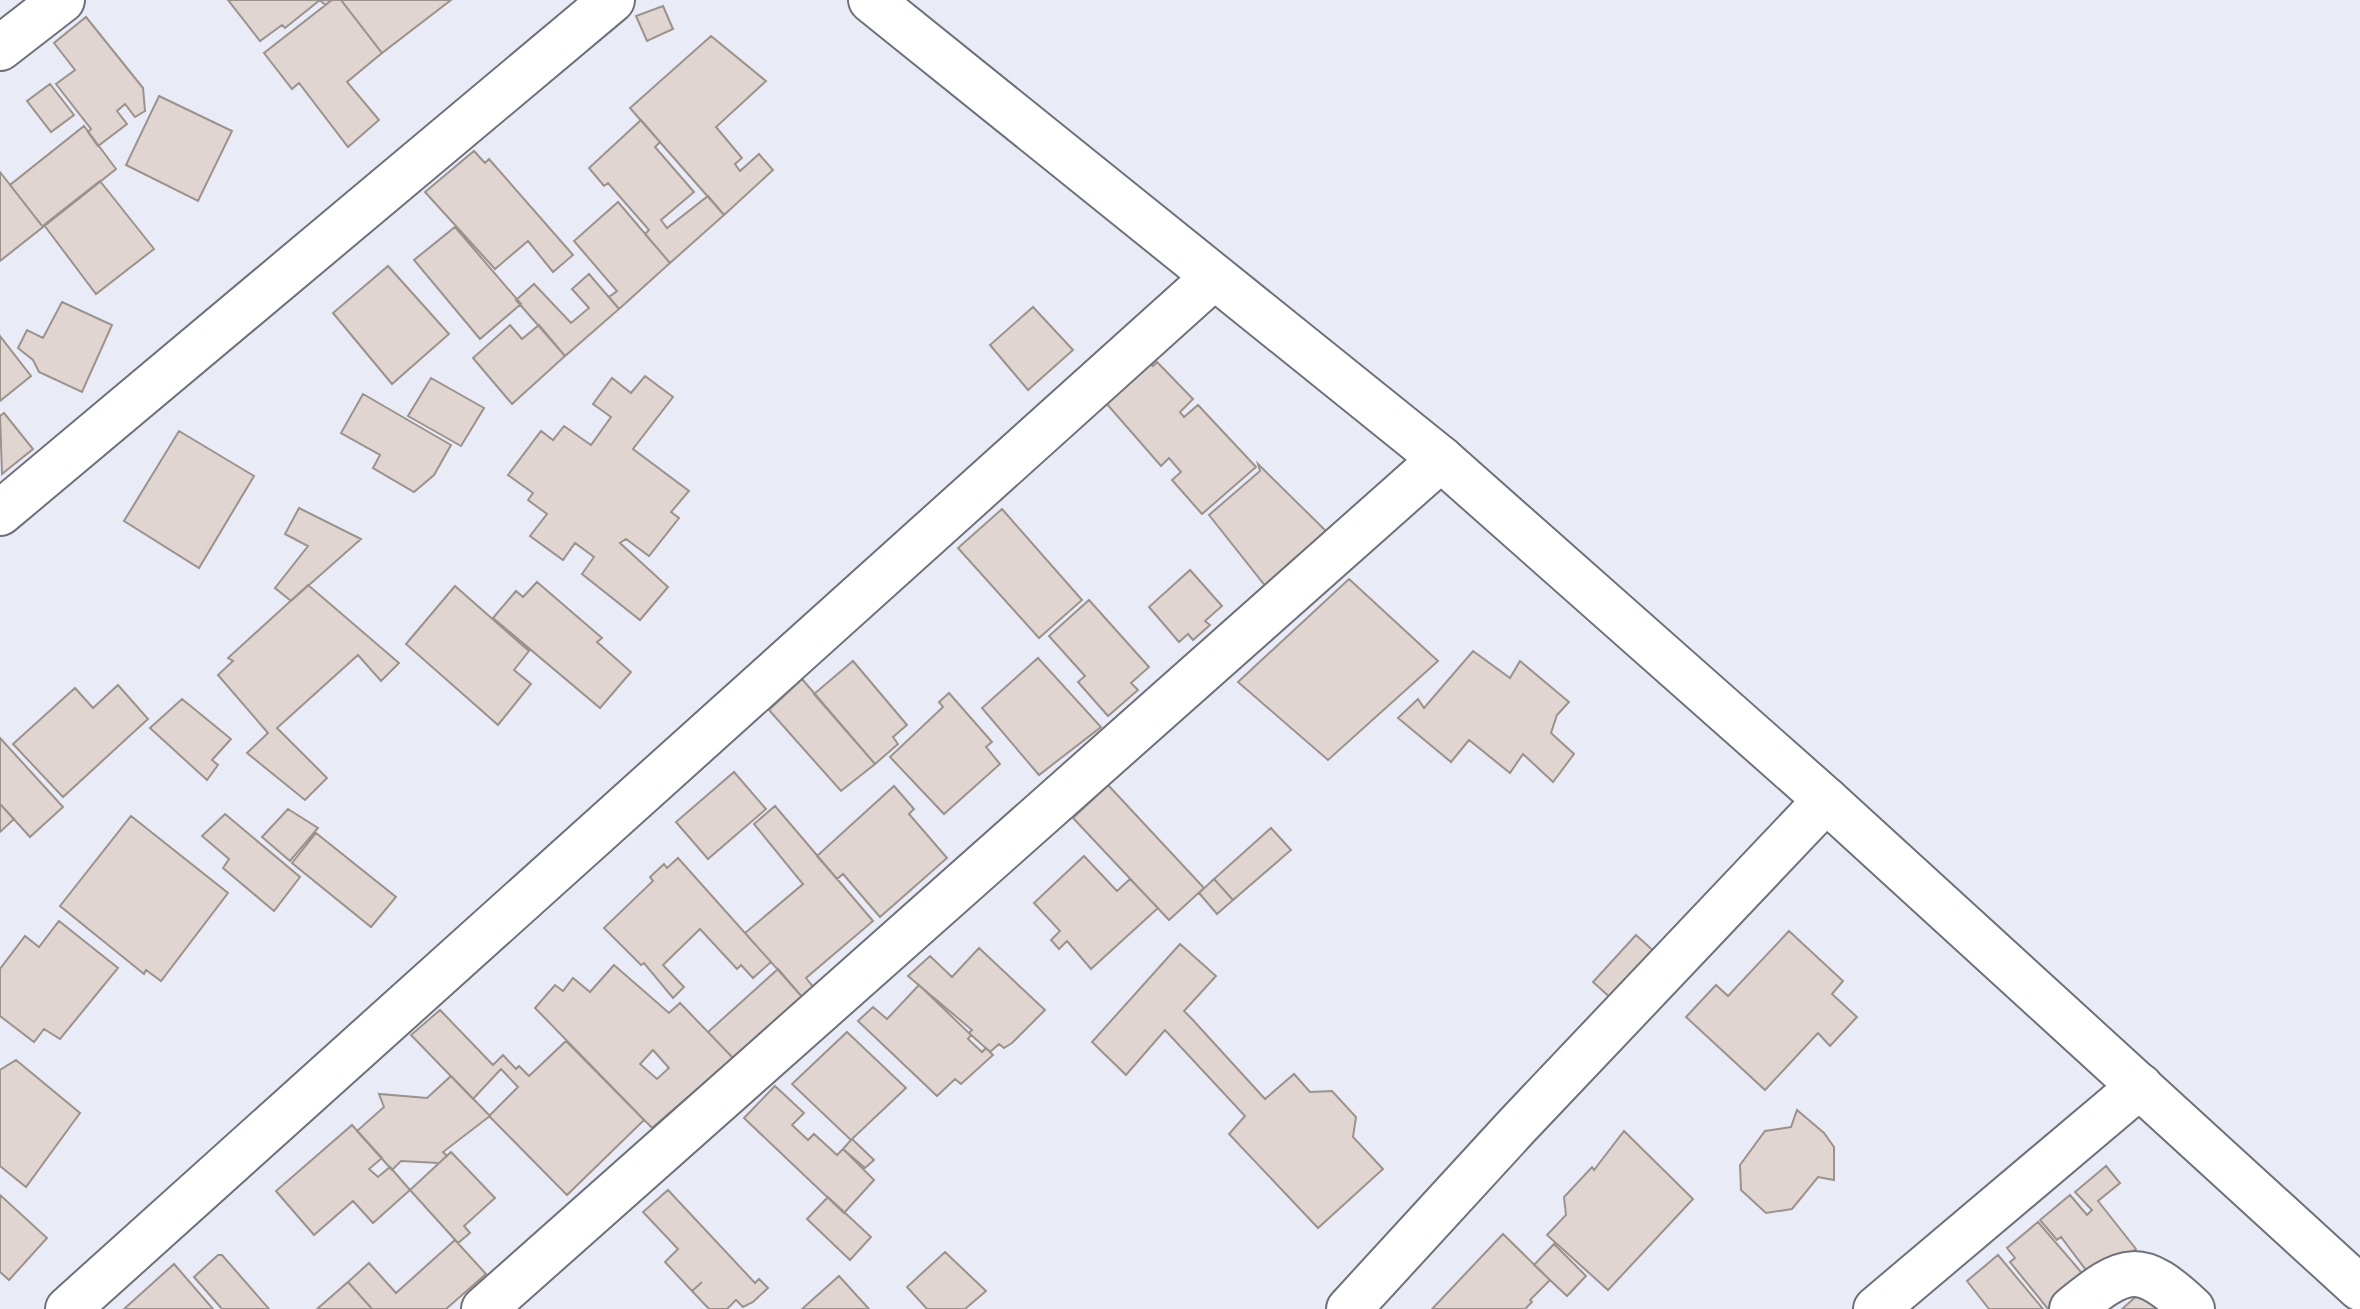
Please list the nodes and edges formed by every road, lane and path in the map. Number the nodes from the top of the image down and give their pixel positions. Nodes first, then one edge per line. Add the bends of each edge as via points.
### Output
1 (62, 0) edge
2 (612, 0) edge
3 (871, 0) edge
4 (0, 48) edge
5 (1214, 277) junction
6 (1441, 459) junction
7 (0, 513) edge
8 (1826, 800) junction
9 (2140, 1086) junction
10 (2360, 1288) edge
11 (68, 1309) edge
12 (484, 1309) edge
13 (1349, 1309) edge
14 (1876, 1309) edge
15 (2072, 1309) edge
16 (2192, 1309) edge

1 - 4 street
2 - 7 street
3 - 5 street
5 - 6 street
5 - 11 street
6 - 8 street
6 - 12 street
8 - 9 street
8 - 13 street
9 - 10 street
9 - 14 street
15 - 16 street via 2126,1273 2162,1281

